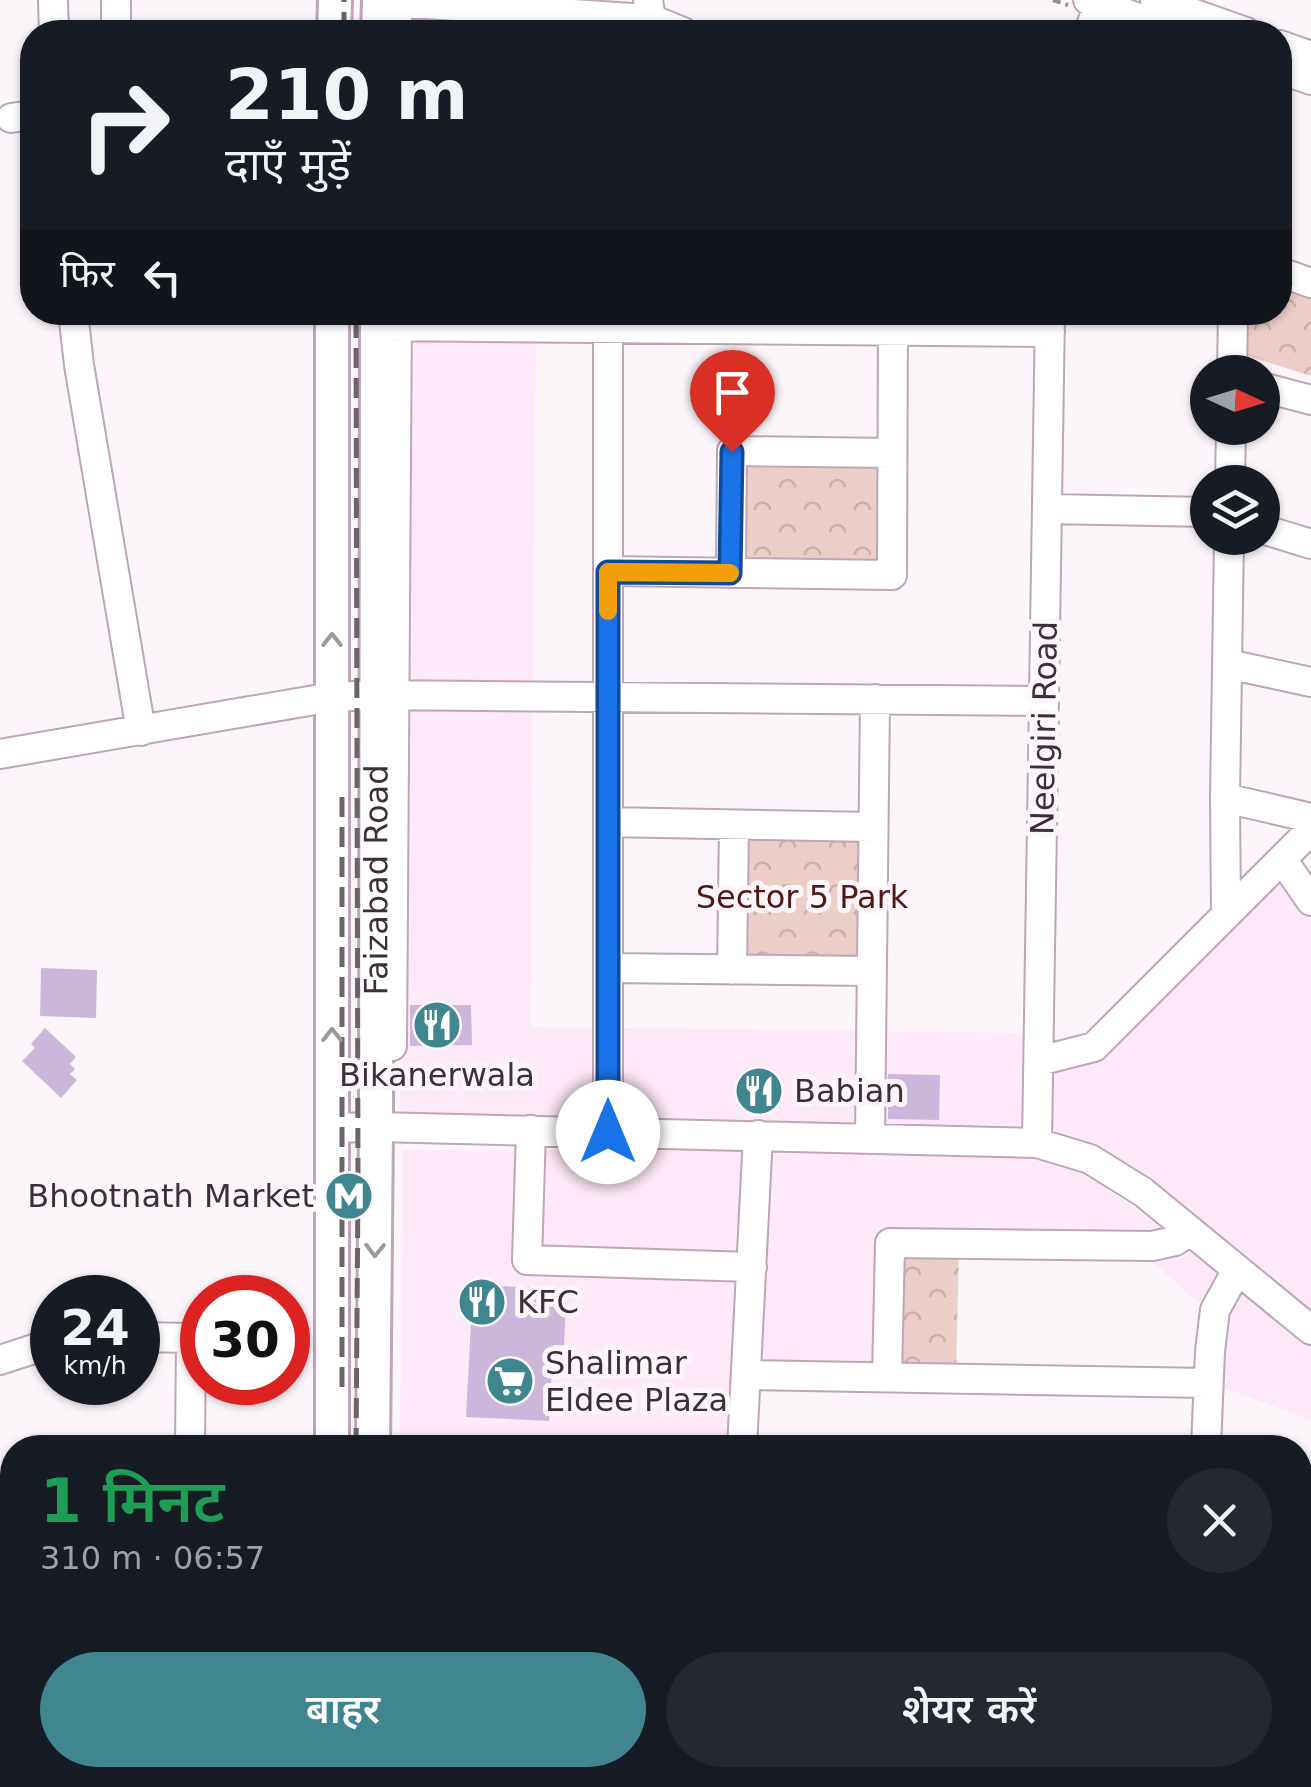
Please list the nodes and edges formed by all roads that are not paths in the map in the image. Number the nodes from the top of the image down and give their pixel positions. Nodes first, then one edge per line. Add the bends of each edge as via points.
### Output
1 (1155, 0) edge
2 (391, 1) edge
3 (1095, 1) edge
4 (640, 9) edge
5 (1146, 20) edge
6 (1212, 20) edge
7 (74, 325) edge
8 (332, 325) edge
9 (387, 325) edge
10 (608, 325) edge
11 (893, 325) edge
12 (1050, 325) edge
13 (1234, 325) edge
14 (1233, 355) edge
15 (1280, 392) edge
16 (1311, 400) edge
17 (892, 453) junction
18 (1048, 509) junction
19 (1190, 512) edge
20 (1280, 535) edge
21 (1311, 544) edge
22 (1229, 555) edge
23 (608, 572) junction
24 (730, 573) junction
25 (1228, 664) junction
26 (1311, 682) edge
27 (385, 695) junction
28 (332, 697) junction
29 (608, 697) junction
30 (874, 700) junction
31 (1044, 701) junction
32 (141, 731) junction
33 (0, 754) edge
34 (1225, 798) junction
35 (1311, 818) edge
36 (608, 822) junction
37 (734, 824) junction
38 (873, 827) junction
39 (1311, 830) edge
40 (1282, 859) junction
41 (1311, 901) edge
42 (1226, 914) junction
43 (608, 968) junction
44 (732, 970) junction
45 (872, 972) junction
46 (1038, 1061) junction
47 (384, 1127) junction
48 (332, 1128) junction
49 (531, 1130) junction
50 (608, 1132) junction
51 (758, 1135) junction
52 (870, 1138) junction
53 (1037, 1142) junction
54 (1189, 1231) junction
55 (752, 1267) junction
56 (1237, 1270) junction
57 (1311, 1330) edge
58 (160, 1337) edge
59 (30, 1350) edge
60 (0, 1360) edge
61 (747, 1375) junction
62 (888, 1377) junction
63 (1208, 1384) junction
64 (190, 1435) edge
65 (332, 1435) edge
66 (373, 1435) edge
67 (743, 1435) edge
68 (1206, 1435) edge

1 - 6 street
2 - 4 street
3 - 5 street
7 - 32 street
28 -> 8 main road, Faizabad Road
9 - 27 main road, Faizabad Road
10 - 23 street
11 - 17 street
12 - 18 street, Neelgiri Road
13 - 14 street
15 - 16 street
17 - 24 street via 732,452
17 - 24 street via 892,575
18 - 19 street
18 - 31 street, Neelgiri Road
20 - 21 street
22 - 25 street
23 - 24 street
23 - 29 street
25 - 26 street
25 - 34 street
27 - 28 street
27 - 29 street
27 - 47 main road, Faizabad Road
28 - 32 street
48 -> 28 main road, Faizabad Road
29 - 30 street
29 - 36 street
30 - 31 street
30 - 38 street
31 - 46 street, Neelgiri Road
32 - 33 street
34 - 35 street
34 - 42 street
36 - 37 street
36 - 43 street
37 - 38 street
37 - 44 street
38 - 45 street
39 - 40 street
40 - 41 street
40 - 42 street
42 - 46 street via 1094,1046
43 - 44 street
43 - 50 street
44 - 45 street
45 - 52 street
46 - 53 street, Neelgiri Road
47 - 48 street
47 - 49 street
47 -> 66 main road, Faizabad Road
48 - 65 main road, Faizabad Road
49 - 50 street
49 - 55 street via 526,1260
50 - 51 street
51 - 52 street
51 - 55 street
52 - 53 street
53 - 54 street via 1090,1159
54 - 56 street
54 - 62 street via 1152,1246 890,1243
55 - 61 street
56 - 57 street
56 - 63 street via 1215,1310
58 - 64 street via 191,1338
59 - 60 street
61 - 62 street
61 - 67 street
62 - 63 street
63 - 68 street

